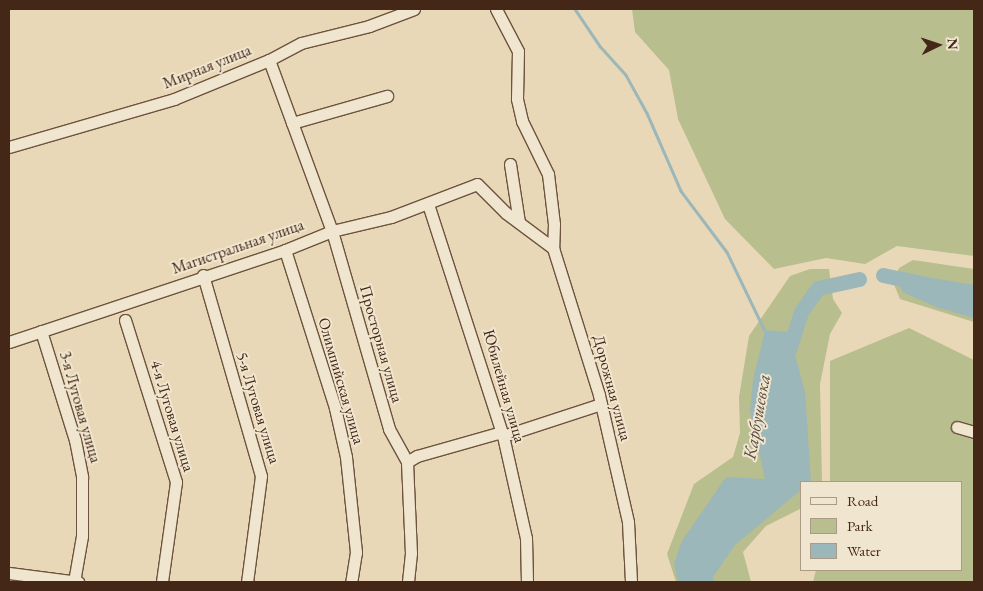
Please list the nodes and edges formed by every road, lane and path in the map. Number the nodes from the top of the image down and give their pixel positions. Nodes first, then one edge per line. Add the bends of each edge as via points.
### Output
1 (414, 9) edge
2 (496, 9) edge
3 (270, 60) junction
4 (387, 96) dead end
5 (292, 123) junction
6 (9, 147) edge
7 (510, 164) dead end
8 (428, 204) junction
9 (519, 222) junction
10 (332, 231) junction
11 (553, 248) junction
12 (285, 250) junction
13 (203, 275) junction
14 (125, 320) dead end
15 (41, 331) junction
16 (9, 342) edge
17 (601, 404) junction
18 (957, 427) dead end
19 (974, 432) edge
20 (502, 434) junction
21 (407, 462) junction
22 (9, 573) edge
23 (74, 582) edge
24 (78, 582) edge
25 (162, 582) edge
26 (247, 582) edge
27 (351, 582) edge
28 (408, 582) edge
29 (527, 582) edge
30 (631, 582) edge

1 - 3 street, Мирная улица via 369,26 301,42
2 - 11 street, Дорожная улица via 518,51 517,99 522,121 548,174 554,224
3 - 5 street, Просторная улица
3 - 6 street, Мирная улица via 174,99
4 - 5 street
5 - 10 street, Просторная улица
7 - 9 street
8 - 9 street, Магистральная улица via 477,184
8 - 10 street, Магистральная улица
8 - 20 street, Юбилейная улица
9 - 11 street
10 - 12 street, Магистральная улица
10 - 21 street, Просторная улица via 389,429
11 - 17 street, Дорожная улица
12 - 13 street, Магистральная улица
12 - 27 street, Олимпийская улица via 335,408 346,457 356,552
13 - 15 street, Магистральная улица
13 - 26 street, 5-я Луговая улица via 261,476
14 - 25 street, 4-я Луговая улица via 176,482
15 - 16 street, Магистральная улица
15 - 23 street, 3-я Луговая улица via 75,440 82,477 82,536
17 - 20 street
17 - 30 street, Дорожная улица via 628,522
18 - 19 street
20 - 21 street via 416,456
20 - 29 street, Юбилейная улица via 526,538
21 - 28 street via 411,553
22 - 23 street
23 - 24 street

